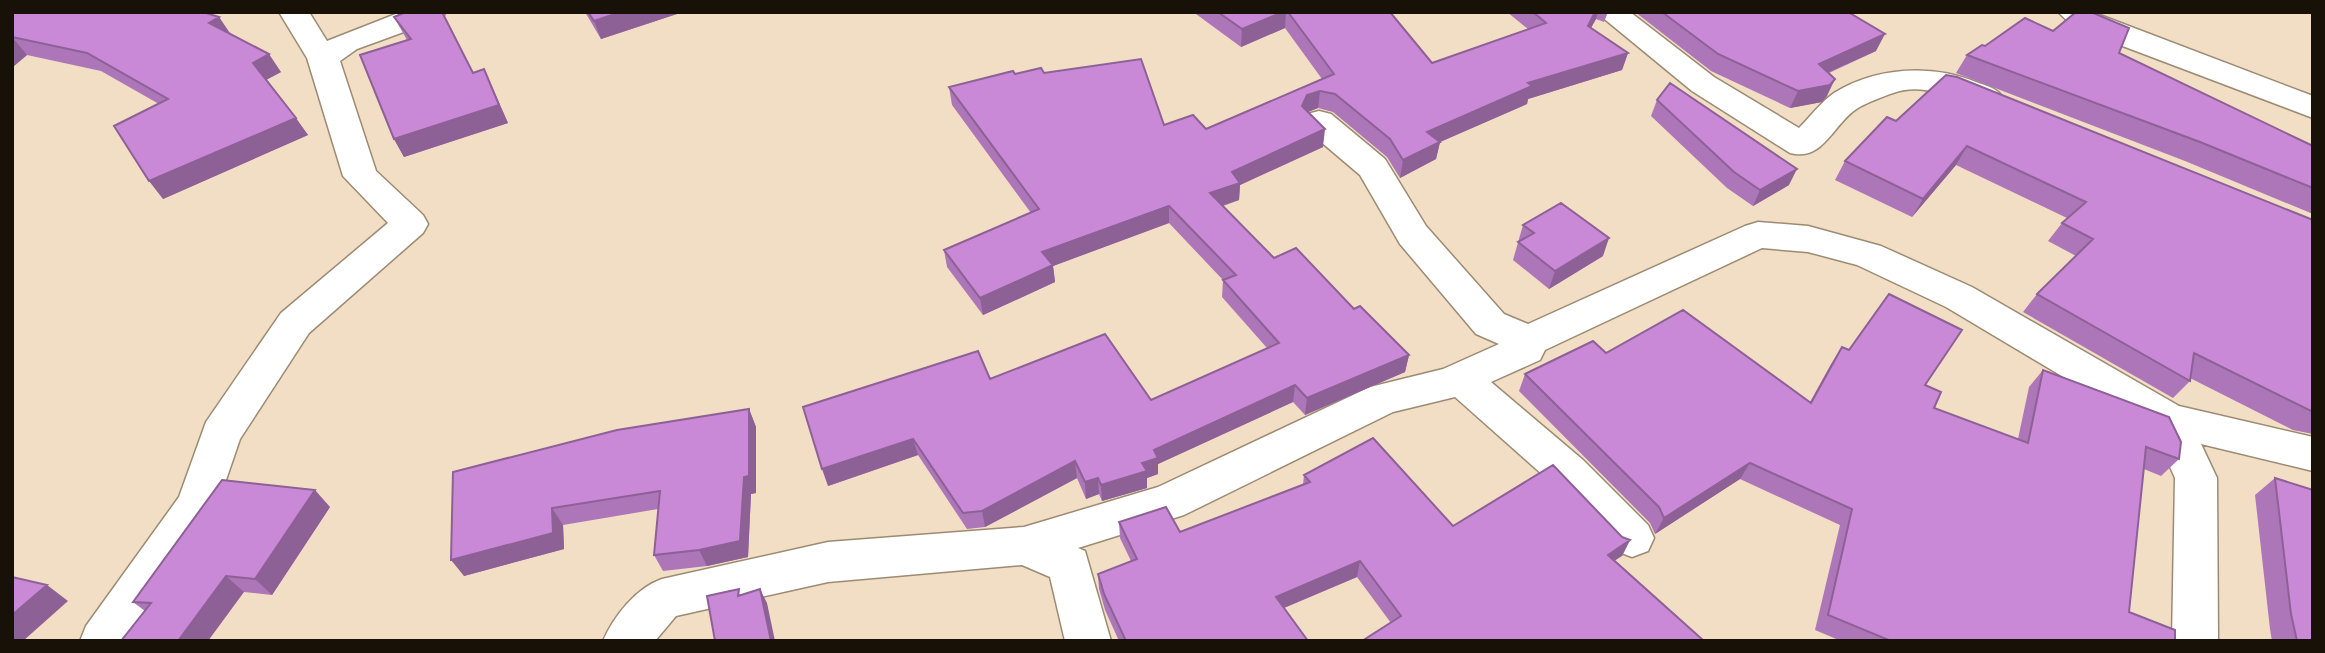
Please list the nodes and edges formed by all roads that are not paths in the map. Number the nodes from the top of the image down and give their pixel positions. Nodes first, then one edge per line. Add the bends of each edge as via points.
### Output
1 (294, 12) edge
2 (431, 12) edge
3 (1611, 12) edge
4 (2073, 12) edge
5 (323, 58) junction
6 (2313, 108) edge
7 (2018, 110) edge
8 (1319, 122) edge
9 (1528, 341) junction
10 (1460, 378) junction
11 (2169, 420) junction
12 (2313, 454) edge
13 (1632, 538) edge
14 (1024, 546) junction
15 (103, 641) edge
16 (626, 641) edge
17 (1088, 641) edge
18 (2195, 641) edge

1 - 5 street
2 - 5 street via 346,42
3 - 7 street via 1703,84 1802,145 1845,101 1889,83 1920,78 1955,85
4 - 6 street via 2086,22
5 - 15 street via 360,176 410,224 295,323 222,434 198,505
8 - 9 street via 1373,167 1413,236 1490,324
9 - 10 street via 1526,349
9 - 11 street via 1758,235 1808,239 1868,255 1959,297
10 - 13 street via 1568,472
10 - 14 street via 1384,398 1169,502
11 - 12 street
11 - 18 street via 2196,478
14 - 16 street via 828,562 662,598
14 - 17 street via 1069,565

